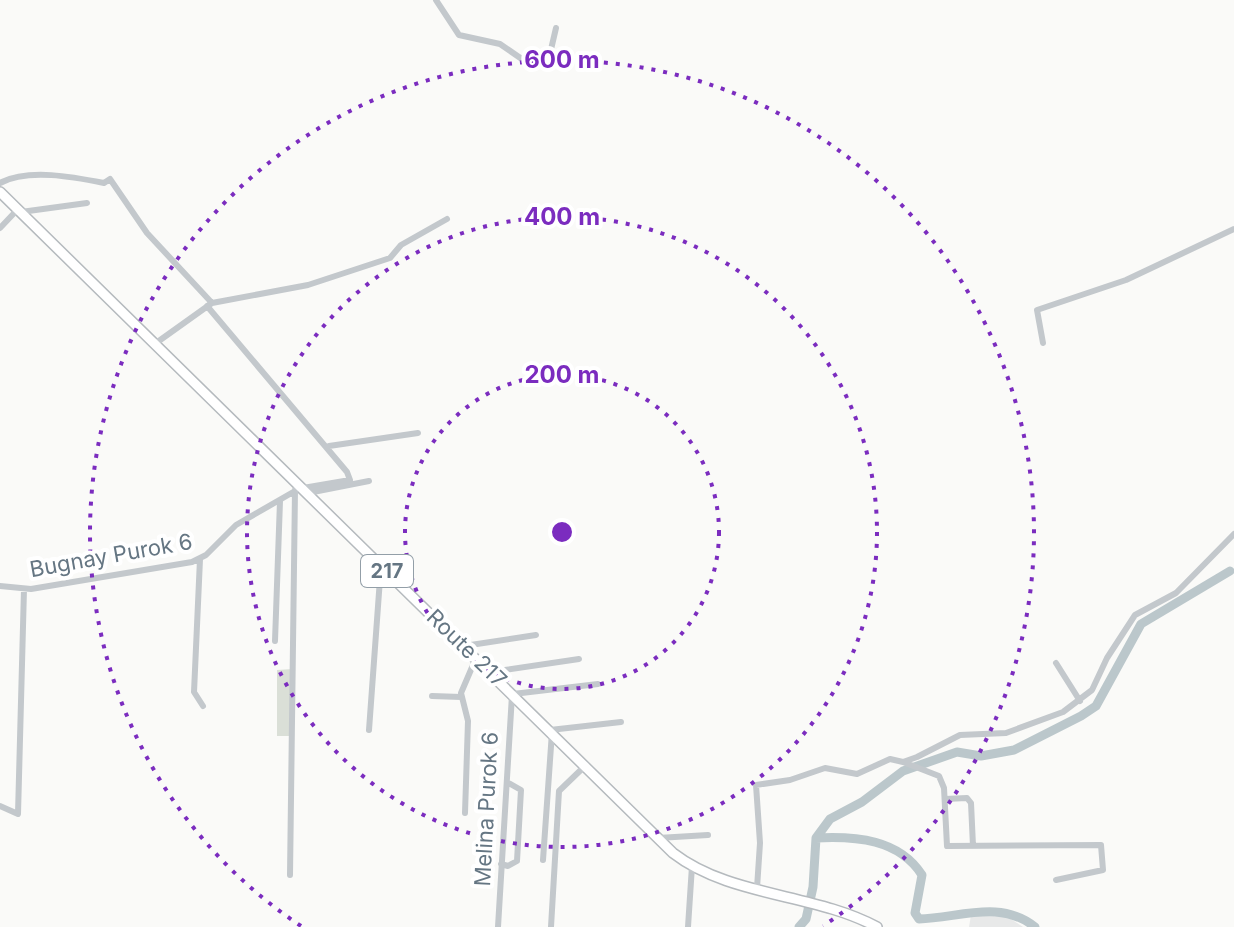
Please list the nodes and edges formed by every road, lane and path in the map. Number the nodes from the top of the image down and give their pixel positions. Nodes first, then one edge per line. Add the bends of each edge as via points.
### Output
1 (436, 0) edge
2 (556, 28) dead end
3 (0, 183) edge
4 (0, 192) edge
5 (87, 203) dead end
6 (20, 211) junction
7 (447, 219) dead end
8 (0, 228) edge
9 (1234, 229) edge
10 (209, 304) junction
11 (156, 343) junction
12 (1043, 343) dead end
13 (418, 433) dead end
14 (329, 446) junction
15 (369, 481) dead end
16 (302, 489) junction
17 (280, 501) junction
18 (1234, 534) edge
19 (200, 559) junction
20 (381, 565) junction
21 (0, 586) edge
22 (24, 589) junction
23 (536, 635) dead end
24 (275, 641) dead end
25 (464, 646) junction
26 (476, 658) junction
27 (579, 659) dead end
28 (1056, 663) dead end
29 (491, 672) junction
30 (598, 684) dead end
31 (513, 693) junction
32 (432, 696) dead end
33 (461, 697) junction
34 (1080, 701) junction
35 (203, 706) dead end
36 (621, 722) dead end
37 (369, 730) dead end
38 (551, 731) junction
39 (903, 762) junction
40 (586, 765) junction
41 (507, 782) junction
42 (945, 799) junction
43 (0, 806) edge
44 (465, 813) dead end
45 (708, 835) dead end
46 (658, 838) junction
47 (973, 846) junction
48 (543, 860) dead end
49 (501, 864) junction
50 (692, 866) junction
51 (290, 875) dead end
52 (1056, 880) dead end
53 (757, 888) junction
54 (498, 927) edge
55 (551, 927) edge
56 (688, 927) edge
57 (877, 927) edge

1 - 2 street via 459,35 500,44 532,66 549,58
3 - 10 street via 18,175 104,183 110,179 147,233
4 - 6 main road, Route 217 / 217
5 - 6 street
6 - 8 street
6 - 11 main road, Route 217 / 217
7 - 10 street via 401,245 390,258 308,285
9 - 12 street via 1126,280 1037,310
10 - 11 street
10 - 14 street
11 - 16 main road, Route 217 / 217
13 - 14 street
14 - 16 street via 350,480
15 - 16 street
16 - 17 street, Bugnay Purok 6
16 - 20 main road, Route 217 / 217
16 - 51 street
17 - 19 street, Bugnay Purok 6 via 236,525
17 - 24 street
18 - 34 street via 1176,593 1135,615 1092,690
19 - 22 street, Bugnay Purok 6
19 - 35 street via 194,692
20 - 25 main road, Route 217 / 217
20 - 37 street
21 - 22 street, Bugnay Purok 6
22 - 43 street via 18,814
23 - 25 street
25 - 26 main road, Route 217 / 217
26 - 29 main road, Route 217 / 217
26 - 33 street
27 - 29 street
28 - 34 street
29 - 31 main road, Route 217 / 217
30 - 31 street
31 - 38 main road, Route 217 / 217
31 - 41 street, Melina Purok 6
32 - 33 street
33 - 44 street via 468,721
34 - 39 street via 1023,728 960,735
36 - 38 street
38 - 40 main road, Route 217 / 217
38 - 48 street
39 - 42 street via 939,776
39 - 53 street via 890,759 852,775 825,768 756,785
40 - 46 main road, Route 217 / 217
40 - 55 street via 559,791
41 - 49 street, Melina Purok 6
41 - 49 street via 521,790 520,835 517,861
42 - 47 street via 967,798 971,803
42 - 47 street via 947,846
45 - 46 street
46 - 50 main road, Route 217 / 217
47 - 52 street via 1101,845 1103,870
49 - 54 street, Melina Purok 6
50 - 53 main road, Route 217 / 217
50 - 56 street
53 - 57 main road, Route 217 / 217 via 845,911

